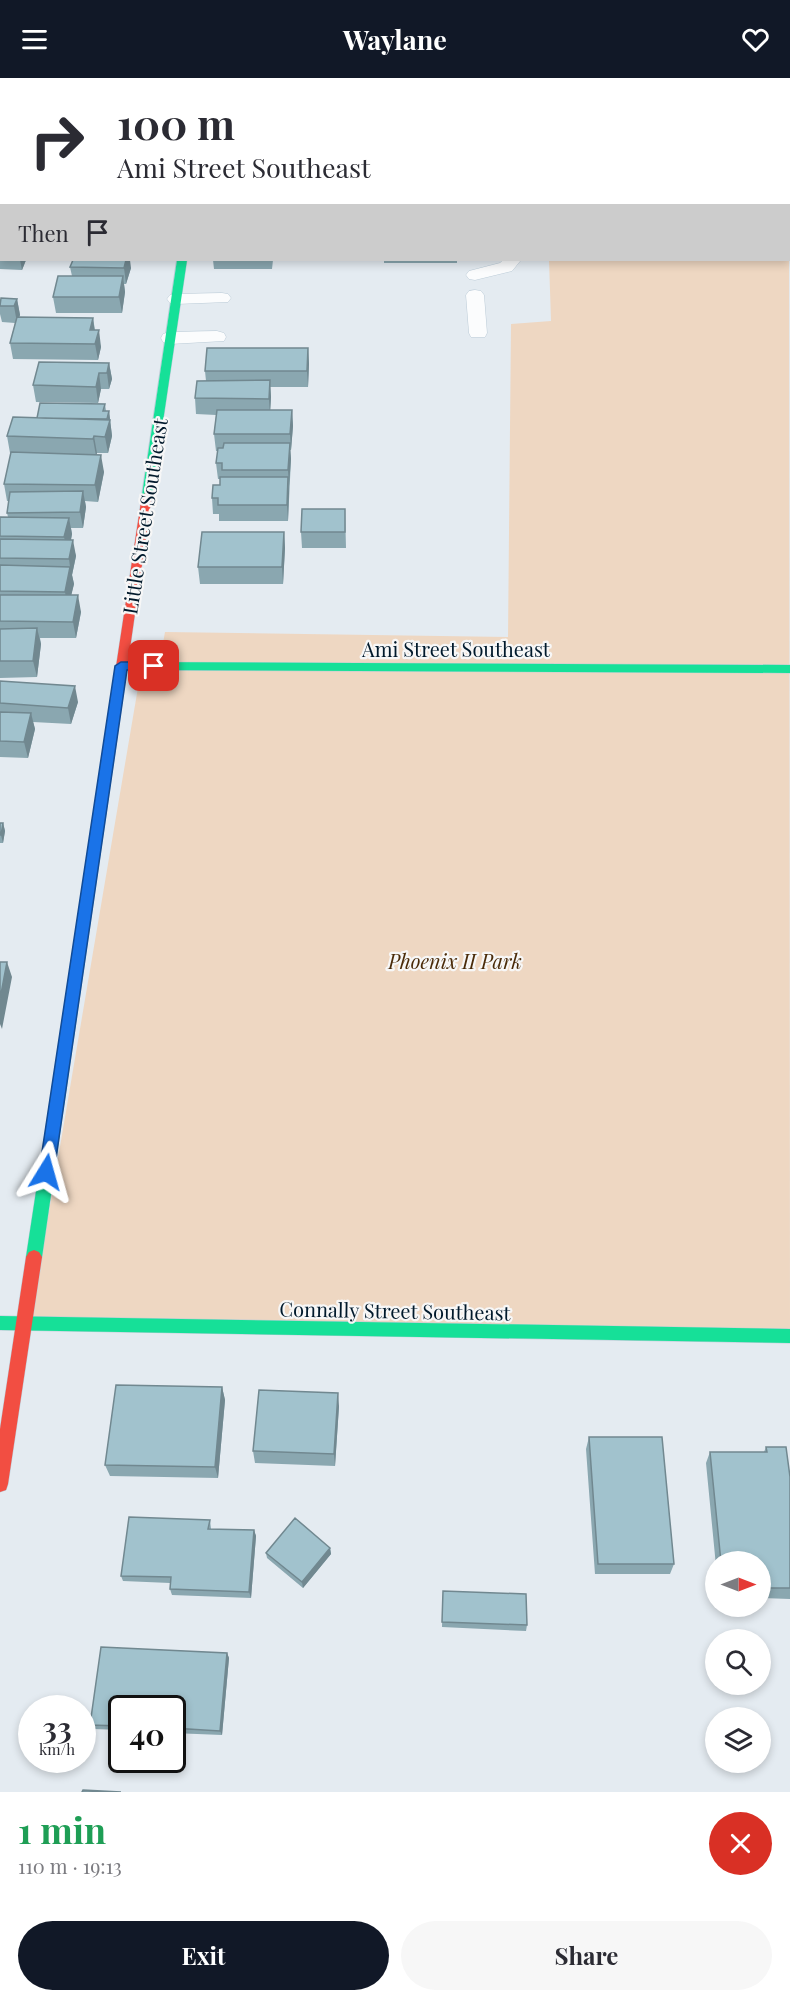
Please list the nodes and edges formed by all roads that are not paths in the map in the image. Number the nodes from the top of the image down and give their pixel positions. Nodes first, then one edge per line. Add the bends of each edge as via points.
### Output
1 (182, 261) edge
2 (511, 261) edge
3 (475, 275) dead end
4 (475, 295) dead end
5 (176, 298) junction
6 (222, 298) dead end
7 (478, 333) dead end
8 (217, 337) dead end
9 (170, 338) junction
10 (121, 666) junction
11 (790, 669) edge
12 (0, 1323) edge
13 (24, 1323) junction
14 (790, 1336) edge
15 (0, 1484) edge

1 - 5 street, Little Street Southeast
2 - 3 lane via 506,267
4 - 7 lane
5 - 6 lane
5 - 9 street, Little Street Southeast
8 - 9 lane
9 - 10 street, Little Street Southeast
10 - 11 street, Ami Street Southeast
10 - 13 street, Little Street Southeast
12 - 13 street, Connally Street Southeast
13 - 14 street, Connally Street Southeast
13 - 15 street, Little Street Southeast

